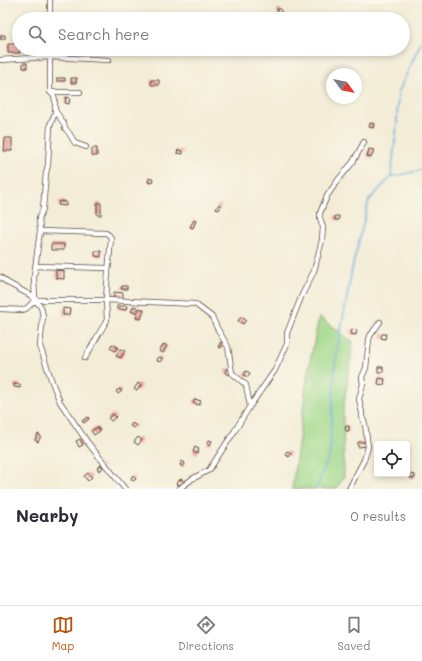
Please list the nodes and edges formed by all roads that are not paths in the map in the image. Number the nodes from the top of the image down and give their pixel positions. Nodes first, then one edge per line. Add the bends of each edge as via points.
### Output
1 (50, 0) edge
2 (50, 12) edge
3 (50, 57) junction
4 (0, 60) edge
5 (109, 60) dead end
6 (50, 92) junction
7 (80, 92) dead end
8 (55, 110) junction
9 (364, 142) dead end
10 (86, 147) dead end
11 (40, 231) junction
12 (35, 266) junction
13 (108, 268) junction
14 (0, 277) edge
15 (35, 300) junction
16 (106, 300) junction
17 (0, 309) edge
18 (380, 322) dead end
19 (85, 358) dead end
20 (250, 406) junction
21 (125, 489) edge
22 (179, 489) edge
23 (349, 489) edge

1 - 2 street
3 - 4 street
3 - 5 street
3 - 6 street
6 - 7 street
6 - 8 street via 54,96
8 - 10 street via 74,142
8 - 11 street via 50,124 43,209 39,218
9 - 20 street via 353,162 327,196 320,213 322,240 314,271 287,333 287,344 275,370
11 - 12 street
11 - 13 street via 106,233 111,238
12 - 13 street
12 - 15 street
13 - 16 street
14 - 15 street
15 - 16 street
15 - 17 street via 23,310
15 - 21 street via 44,316 40,346 60,402 88,443
16 - 19 street via 107,320
16 - 20 street via 192,303 198,306 212,318 228,347 232,373 246,385
18 - 23 street via 370,336 359,399 368,447
20 - 22 street via 209,470

